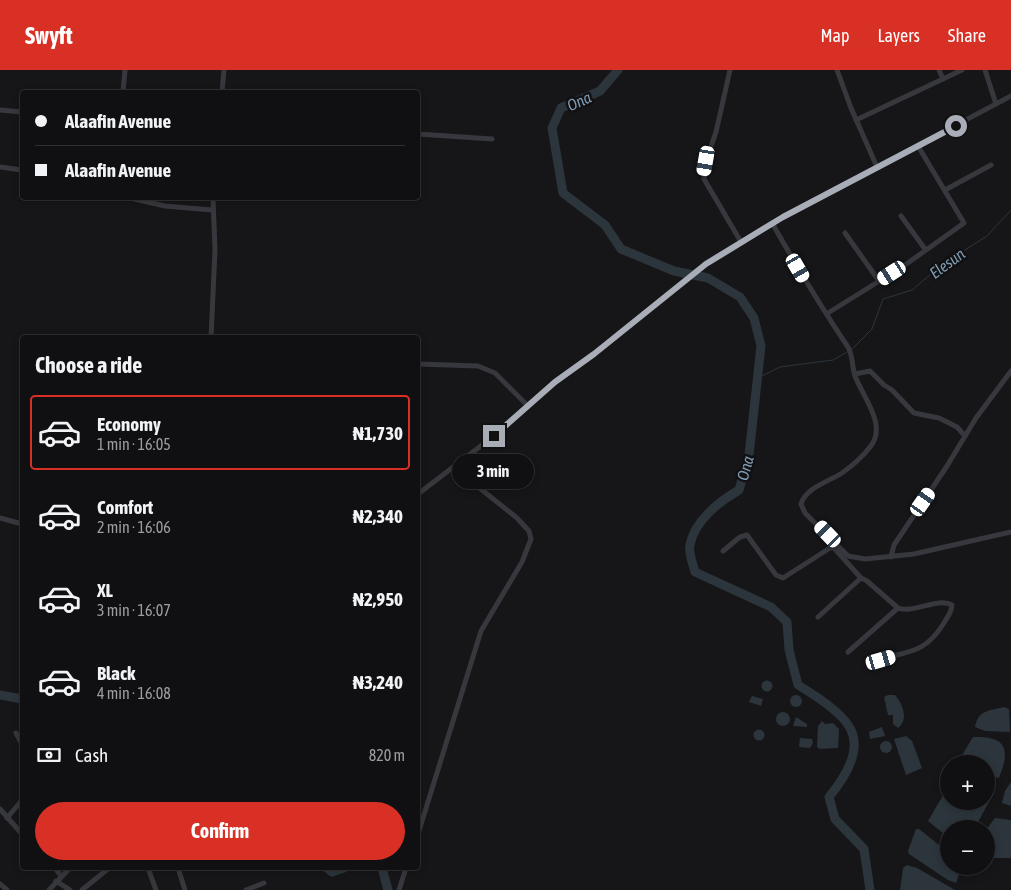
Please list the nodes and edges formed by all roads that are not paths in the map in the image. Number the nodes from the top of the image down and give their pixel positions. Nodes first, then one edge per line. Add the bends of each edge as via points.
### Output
1 (125, 70) edge
2 (224, 70) edge
3 (730, 70) edge
4 (838, 70) edge
5 (939, 70) edge
6 (962, 70) edge
7 (985, 70) edge
8 (943, 79) junction
9 (123, 90) edge
10 (222, 90) edge
11 (1011, 96) edge
12 (996, 104) junction
13 (0, 110) edge
14 (20, 112) edge
15 (856, 120) junction
16 (420, 134) edge
17 (492, 139) dead end
18 (918, 146) junction
19 (991, 165) dead end
20 (0, 167) edge
21 (877, 167) junction
22 (20, 170) edge
23 (945, 190) junction
24 (139, 200) edge
25 (213, 200) edge
26 (212, 210) junction
27 (901, 216) dead end
28 (772, 223) junction
29 (845, 233) dead end
30 (741, 242) junction
31 (925, 249) junction
32 (879, 281) junction
33 (828, 313) junction
34 (212, 335) edge
35 (420, 364) edge
36 (1011, 371) edge
37 (855, 374) junction
38 (528, 406) junction
39 (965, 436) junction
40 (456, 464) junction
41 (420, 492) edge
42 (0, 518) edge
43 (20, 523) edge
44 (1011, 532) edge
45 (724, 551) dead end
46 (853, 556) junction
47 (891, 557) junction
48 (848, 564) junction
49 (861, 578) junction
50 (898, 608) junction
51 (818, 617) dead end
52 (848, 652) dead end
53 (881, 660) dead end
54 (16, 733) dead end
55 (20, 740) edge
56 (20, 802) edge
57 (0, 809) edge
58 (7, 818) junction
59 (420, 828) edge
60 (20, 832) edge
61 (56, 870) edge
62 (68, 870) edge
63 (107, 870) edge
64 (149, 870) edge
65 (179, 870) edge
66 (405, 870) edge
67 (61, 876) junction
68 (56, 881) junction
69 (264, 883) dead end
70 (0, 884) edge
71 (7, 890) edge
72 (49, 890) edge
73 (70, 890) edge
74 (82, 890) edge
75 (156, 890) edge
76 (185, 890) edge
77 (246, 890) edge
78 (399, 890) edge

1 - 9 street
2 - 10 street
3 - 30 street via 704,179
4 - 15 street
5 - 8 street
6 - 8 street
7 - 12 street
8 - 15 street
11 - 12 street
12 - 18 street
13 - 14 street
15 - 21 street
16 - 17 street
18 - 21 street
18 - 23 street
19 - 23 street
20 - 22 street
21 - 28 street
23 - 31 street via 964,223
24 - 26 street
25 - 26 street
26 - 34 street via 215,250
27 - 31 street
28 - 30 street
28 - 33 street
29 - 32 street
30 - 38 street via 690,275
31 - 32 street
32 - 33 street
33 - 37 street via 850,352
35 - 38 street via 486,369 495,373
36 - 39 street
37 - 39 street via 870,372 914,413 940,418 957,427
37 - 46 street via 876,425 876,437 842,473 813,490 801,504 805,513 848,556
38 - 40 street
39 - 47 street via 894,545
40 - 41 street
40 - 59 street via 521,522 531,539 522,562 481,632
42 - 43 street
44 - 47 street
45 - 48 street via 747,535 781,578 830,548
46 - 47 street via 865,559
46 - 48 street
48 - 49 street
49 - 50 street
49 - 51 street
50 - 52 street
50 - 53 street via 948,603 952,607 938,633 927,645
54 - 55 street
56 - 58 street
57 - 58 street
58 - 60 street
61 - 67 street
62 - 67 street
63 - 74 street
64 - 75 street
65 - 76 street
66 - 78 street
67 - 68 street
68 - 72 street
68 - 73 street
69 - 77 street
70 - 71 street

